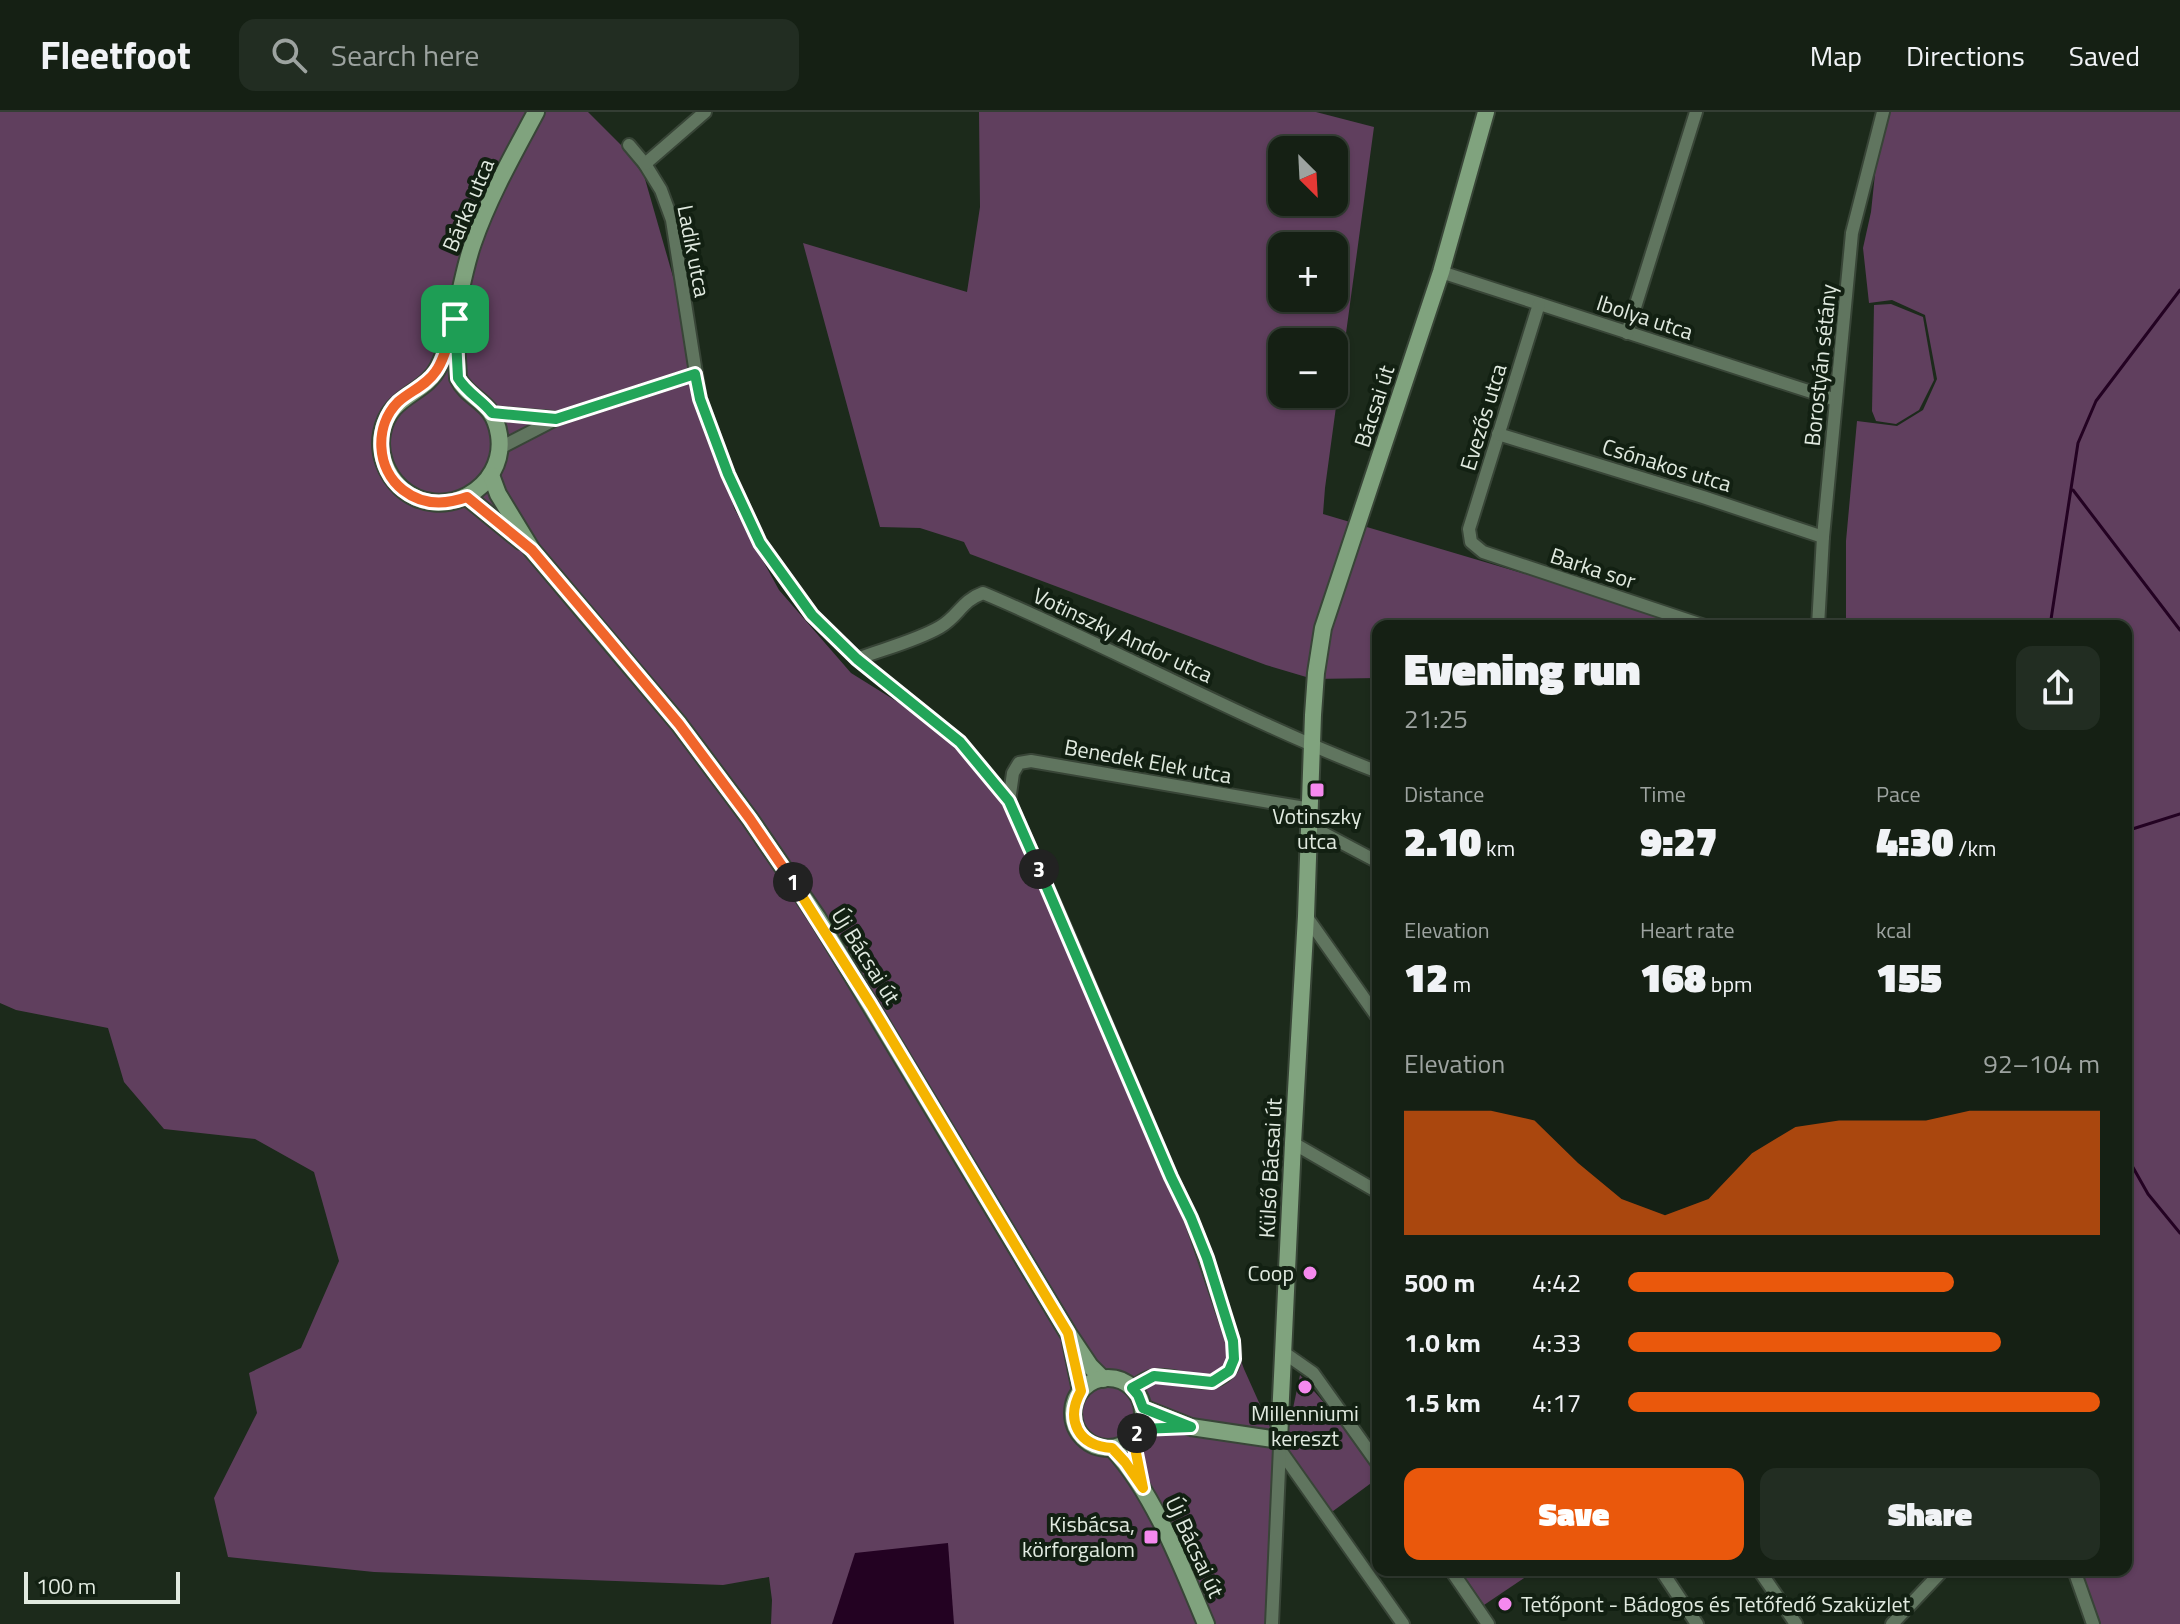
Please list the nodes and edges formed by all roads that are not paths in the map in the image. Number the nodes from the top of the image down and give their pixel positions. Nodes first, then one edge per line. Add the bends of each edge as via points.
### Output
1 (536, 112) edge
2 (705, 112) edge
3 (1486, 112) edge
4 (1696, 112) edge
5 (1883, 112) edge
6 (629, 145) dead end
7 (645, 164) junction
8 (1441, 272) junction
9 (1539, 304) junction
10 (455, 319) junction
11 (1627, 333) junction
12 (695, 374) junction
13 (415, 390) junction
14 (469, 392) junction
15 (1836, 400) junction
16 (492, 413) junction
17 (556, 419) junction
18 (1498, 434) junction
19 (500, 448) junction
20 (491, 475) junction
21 (467, 497) junction
22 (1823, 537) junction
23 (1471, 542) joint
24 (532, 550) junction
25 (1687, 620) edge
26 (1818, 620) edge
27 (857, 659) junction
28 (1313, 715) joint
29 (1313, 747) junction
30 (1372, 770) edge
31 (1009, 801) junction
32 (1310, 818) junction
33 (1372, 858) edge
34 (1306, 916) junction
35 (1372, 1010) edge
36 (1293, 1143) junction
37 (1372, 1189) edge
38 (1068, 1333) junction
39 (1283, 1352) junction
40 (1103, 1379) junction
41 (1132, 1388) junction
42 (1081, 1391) junction
43 (1143, 1408) junction
44 (1191, 1427) junction
45 (1136, 1433) junction
46 (1280, 1445) junction
47 (1112, 1448) junction
48 (1372, 1456) edge
49 (1143, 1488) junction
50 (1455, 1576) edge
51 (1665, 1576) edge
52 (1763, 1576) edge
53 (1937, 1576) edge
54 (2076, 1576) edge
55 (1206, 1624) edge
56 (1272, 1624) edge
57 (1403, 1624) edge
58 (1488, 1624) edge
59 (1697, 1624) edge
60 (1796, 1624) edge
61 (1892, 1624) edge
62 (2093, 1624) edge

1 - 10 main road, Bárka utca via 473,243
2 - 7 street
3 - 8 main road, Bácsai út
4 - 11 street
5 - 15 street, Borostyán sétány via 1852,233
6 - 7 street, Ladik utca
7 - 12 street, Ladik utca via 672,220
8 - 9 street, Ibolya utca
8 - 28 main road, Bácsai út via 1323,628
9 - 11 street, Ibolya utca
9 - 18 street, Evezős utca
10 - 13 main road via 439,366
10 - 14 main road via 458,378
11 - 15 street, Ibolya utca
12 - 17 street
12 - 27 street, Ladik utca via 724,462 760,543 812,615
13 - 14 main road via 440,384
13 - 21 main road via 384,424 381,442 387,470 404,491 421,500
14 - 16 main road
15 - 22 street, Borostyán sétány
16 - 17 street
16 - 19 main road
17 - 19 street
18 - 22 street, Csónakos utca
18 - 23 street, Evezős utca via 1469,529
19 - 20 main road
20 - 21 main road
20 - 24 main road, Új Bácsai út
21 - 24 main road, Új Bácsai út
22 - 26 street, Borostyán sétány
23 - 25 street, Barka sor via 1483,552
24 - 38 main road, Új Bácsai út via 679,724 750,819 817,917
27 - 29 street, Votinszky Andor utca via 935,630 969,598 983,593
27 - 31 street, Ladik utca via 960,742
28 - 29 main road, Külső Bácsai út
29 - 30 street, Votinszky Andor utca
29 - 32 main road, Külső Bácsai út
31 - 32 street, Benedek Elek utca via 1013,773 1019,763 1031,761
31 - 41 street, Ladik utca via 1191,1218 1235,1350 1233,1366 1218,1379 1154,1376
32 - 33 street, Benedek Elek utca
32 - 34 main road, Külső Bácsai út
34 - 35 street
34 - 36 main road, Külső Bácsai út
36 - 37 street
36 - 39 main road, Külső Bácsai út
38 - 40 main road, Új Bácsai út
38 - 42 main road, Új Bácsai út
39 - 46 main road, Külső Bácsai út
39 - 48 street via 1313,1373
40 - 41 main road
40 - 42 main road
41 - 43 main road
42 - 47 main road, Új Bácsai út via 1075,1424 1089,1442
43 - 44 main road
43 - 45 main road, Új Bácsai út
44 - 45 main road
44 - 46 main road
45 - 47 main road
45 - 49 main road, Új Bácsai út
46 - 56 street, Külső Bácsai út
46 - 57 street
47 - 49 main road, Új Bácsai út
49 - 55 main road, Új Bácsai út
50 - 58 street
51 - 59 street
52 - 60 street
53 - 61 street
54 - 62 street

